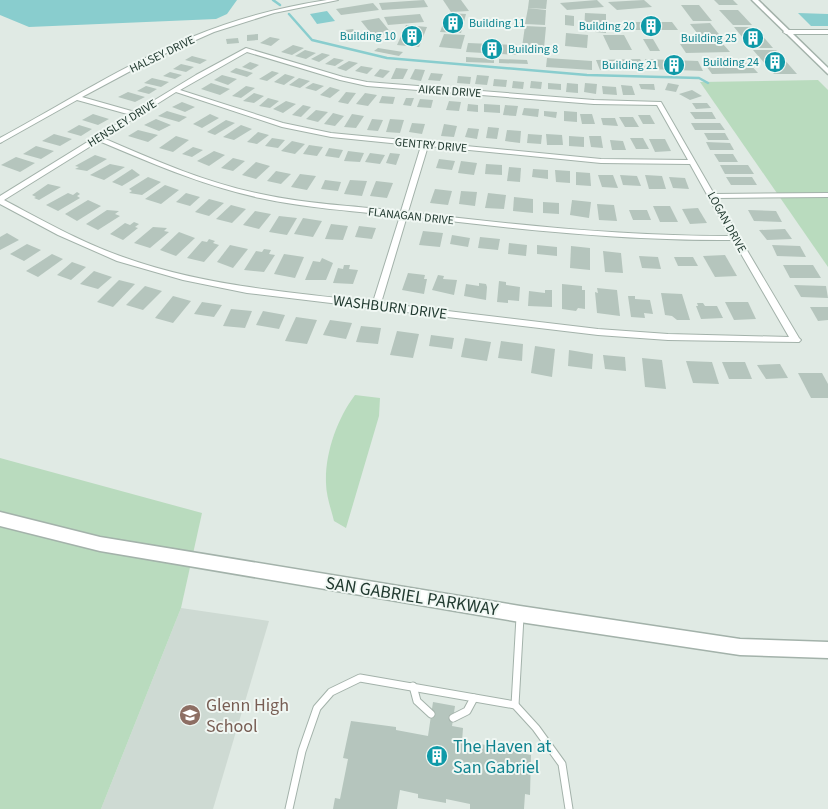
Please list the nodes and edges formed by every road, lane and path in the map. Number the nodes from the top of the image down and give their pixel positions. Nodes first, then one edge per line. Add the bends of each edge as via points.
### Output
1 (336, 0) edge
2 (754, 0) edge
3 (786, 32) junction
4 (828, 32) edge
5 (246, 50) joint
6 (828, 72) edge
7 (176, 91) junction
8 (78, 98) junction
9 (659, 103) joint
10 (135, 114) junction
11 (98, 138) junction
12 (0, 141) edge
13 (425, 145) junction
14 (692, 162) junction
15 (828, 195) edge
16 (713, 196) junction
17 (0, 200) edge
18 (405, 214) junction
19 (735, 238) junction
20 (376, 305) junction
21 (796, 340) joint
22 (0, 518) edge
23 (520, 614) junction
24 (828, 650) edge
25 (413, 686) junction
26 (474, 698) junction
27 (515, 705) junction
28 (431, 714) dead end
29 (453, 718) dead end
30 (288, 809) edge
31 (569, 809) edge

1 - 8 street, HALSEY DRIVE via 267,14 207,33 163,52
2 - 3 street
3 - 4 street
3 - 6 street
5 - 7 street, HENSLEY DRIVE
5 - 9 street, AIKEN DRIVE via 368,84 594,102
7 - 10 street, HENSLEY DRIVE
7 - 13 street, GENTRY DRIVE via 302,130
8 - 10 street
8 - 12 street, HALSEY DRIVE
9 - 14 street, LOGAN DRIVE
10 - 11 street, HENSLEY DRIVE
11 - 17 street, HENSLEY DRIVE
11 - 18 street, FLANAGAN DRIVE via 200,180 242,192 280,200
13 - 14 street, GENTRY DRIVE via 602,161
13 - 18 street
14 - 16 street, LOGAN DRIVE
15 - 16 street
16 - 19 street, LOGAN DRIVE
17 - 20 street, WASHBURN DRIVE via 61,233 120,258 183,277 247,290
18 - 19 street, FLANAGAN DRIVE via 619,236
18 - 20 street
19 - 21 street, LOGAN DRIVE
20 - 21 street, WASHBURN DRIVE via 606,333
22 - 23 street, SAN GABRIEL PARKWAY via 100,544
23 - 24 street, SAN GABRIEL PARKWAY via 740,647
23 - 27 lane
25 - 26 lane
25 - 28 lane via 417,701
25 - 30 lane via 360,678 341,685 322,700 309,726
26 - 27 lane
26 - 29 lane via 466,711
27 - 31 lane via 562,764

